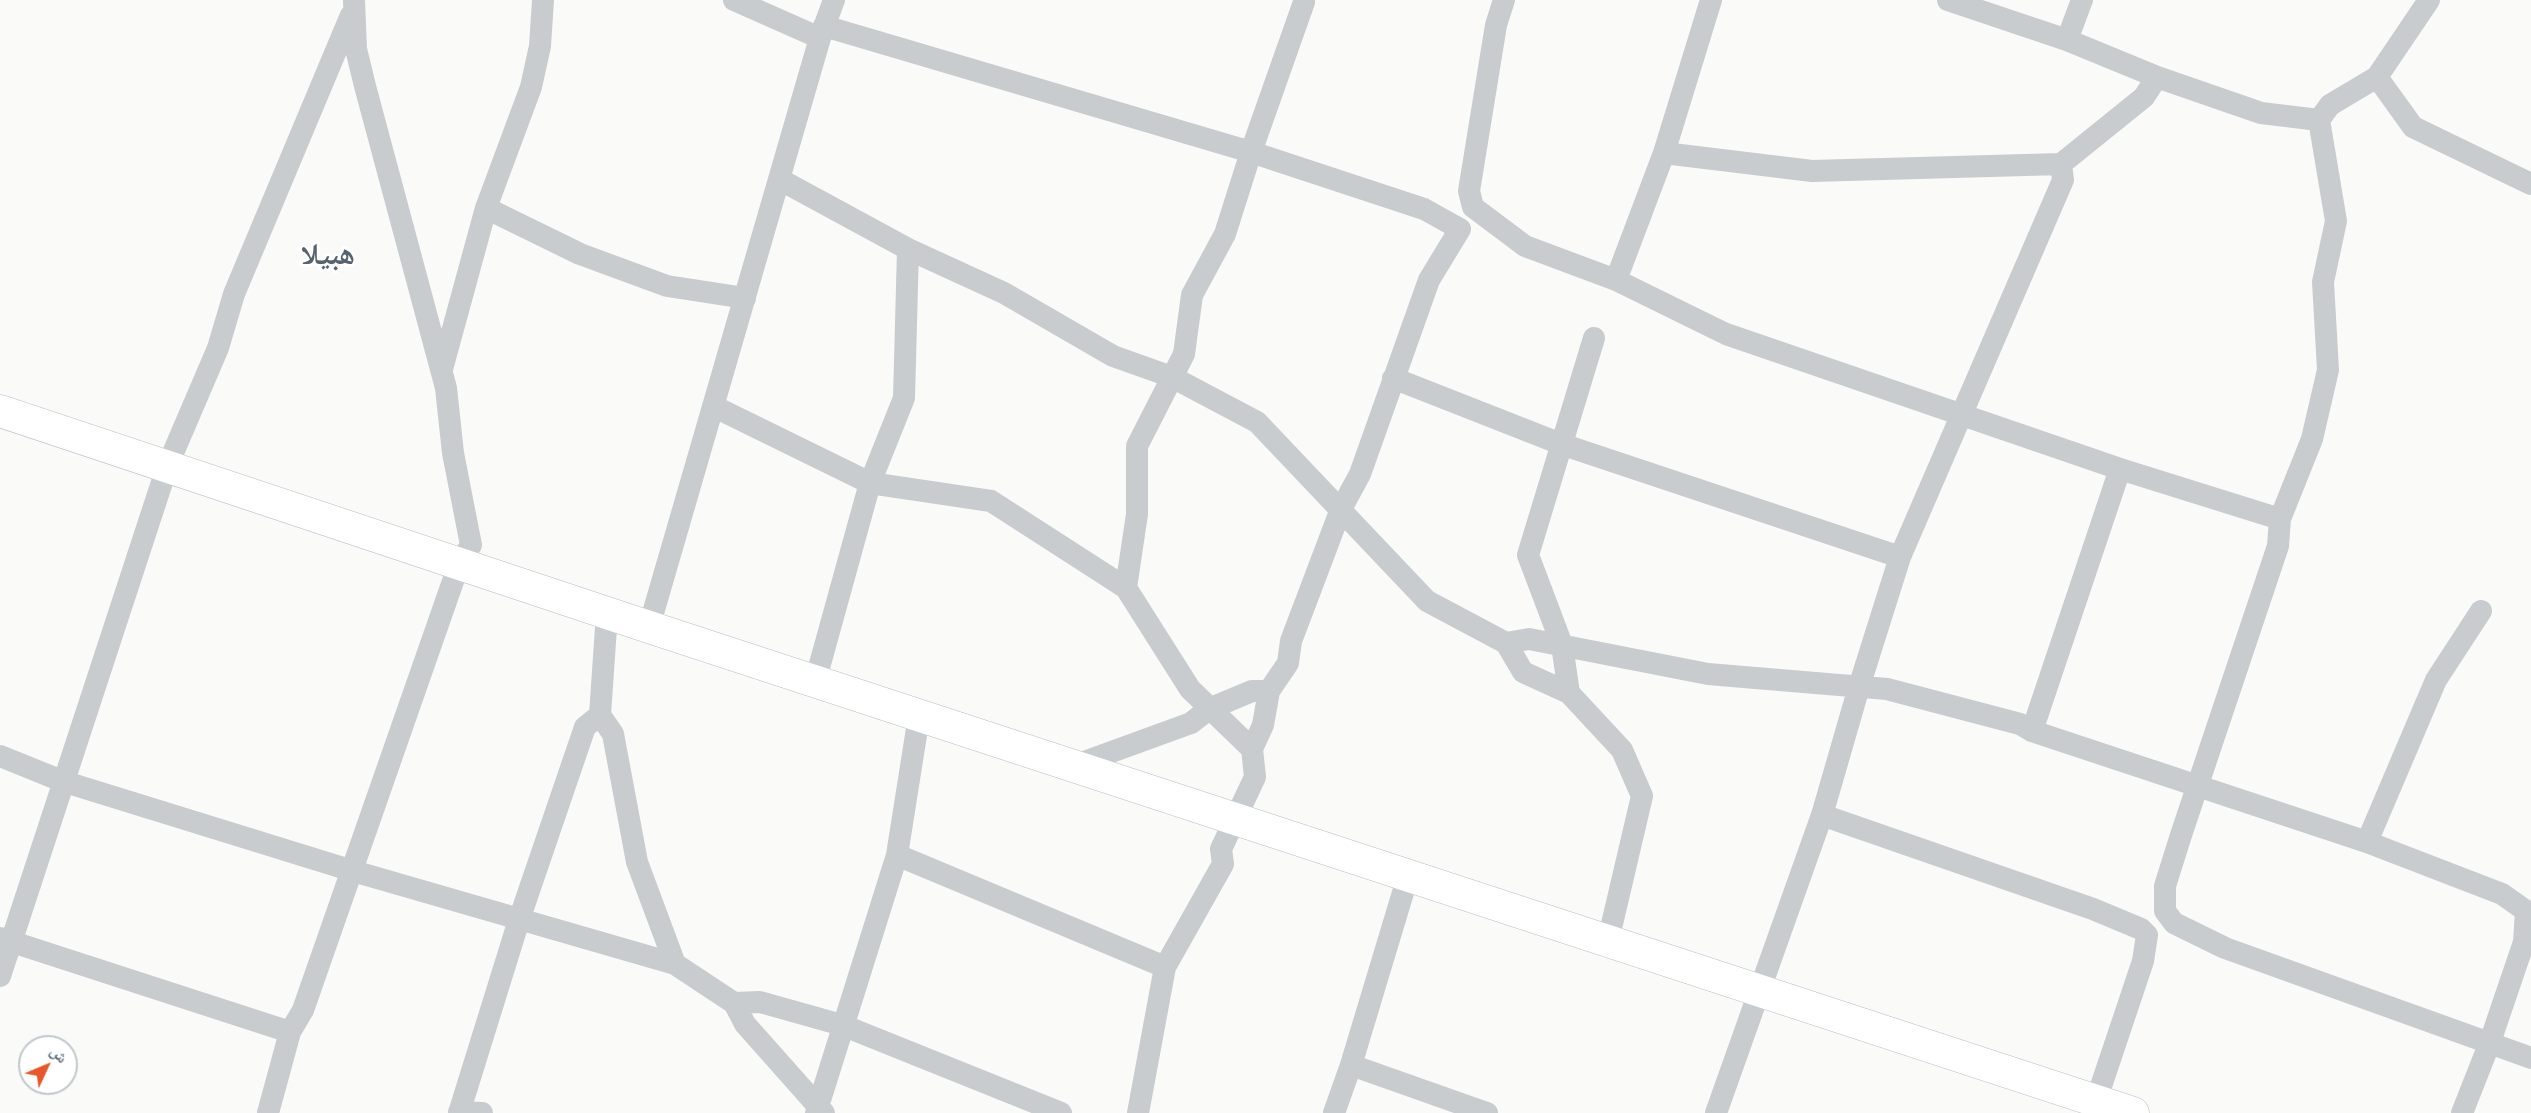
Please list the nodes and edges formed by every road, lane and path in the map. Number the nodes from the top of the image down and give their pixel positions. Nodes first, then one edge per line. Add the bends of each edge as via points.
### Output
1 (543, 0) edge
2 (734, 0) edge
3 (834, 0) edge
4 (1504, 0) edge
5 (1711, 0) edge
6 (1947, 0) edge
7 (2082, 0) edge
8 (2429, 0) edge
9 (1302, 1) edge
10 (354, 5) edge
11 (822, 32) junction
12 (2067, 39) junction
13 (2157, 77) junction
14 (2377, 77) junction
15 (2319, 120) junction
16 (1251, 152) junction
17 (1664, 153) junction
18 (2061, 164) junction
19 (779, 179) junction
20 (2531, 184) edge
21 (486, 208) junction
22 (908, 249) junction
23 (1616, 280) junction
24 (745, 298) junction
25 (1594, 338) dead end
26 (441, 371) junction
27 (1172, 377) junction
28 (1394, 378) junction
29 (713, 406) junction
30 (0, 411) edge
31 (1961, 415) junction
32 (1560, 444) junction
33 (167, 467) junction
34 (2120, 468) junction
35 (870, 483) junction
36 (1341, 509) junction
37 (2280, 519) junction
38 (1900, 557) junction
39 (459, 564) junction
40 (1126, 588) junction
41 (2481, 611) dead end
42 (607, 613) junction
43 (649, 627) junction
44 (1506, 643) junction
45 (1562, 645) junction
46 (815, 682) junction
47 (1859, 687) junction
48 (1269, 691) junction
49 (1569, 693) junction
50 (1209, 710) junction
51 (600, 715) junction
52 (920, 716) junction
53 (2032, 731) junction
54 (1252, 748) junction
55 (0, 756) edge
56 (1073, 766) junction
57 (62, 781) junction
58 (2198, 784) junction
59 (1822, 815) junction
60 (1236, 819) junction
61 (2367, 842) junction
62 (897, 855) junction
63 (353, 871) junction
64 (1408, 876) junction
65 (519, 920) junction
66 (6, 940) edge
67 (1608, 941) junction
68 (675, 964) junction
69 (1165, 967) junction
70 (0, 976) edge
71 (1758, 991) junction
72 (734, 1003) junction
73 (843, 1025) junction
74 (290, 1032) junction
75 (2490, 1042) junction
76 (2531, 1058) edge
77 (1352, 1065) junction
78 (2094, 1107) edge
79 (819, 1110) edge
80 (268, 1113) edge
81 (467, 1113) edge
82 (1061, 1113) edge
83 (1138, 1113) edge
84 (1334, 1113) edge
85 (1487, 1113) edge
86 (1716, 1113) edge
87 (2133, 1113) edge
88 (2462, 1113) edge

1 - 21 street via 540,46 531,87
2 - 11 street
3 - 11 street
4 - 23 street via 1496,25 1469,190 1473,207 1525,246
5 - 17 street
6 - 12 street
7 - 12 street
8 - 14 street
9 - 16 street
10 - 26 street via 356,49
10 - 33 street
11 - 16 street
11 - 19 street
12 - 13 street
13 - 15 street via 2261,113
13 - 18 street via 2144,97
14 - 15 street via 2330,105
14 - 20 street via 2413,127
15 - 37 street via 2336,221 2324,282 2328,370 2313,439
16 - 27 street via 1225,234 1192,295 1184,354
16 - 28 street via 1424,209 1460,229 1429,280
17 - 18 street via 1812,171
17 - 23 street
18 - 31 street via 2063,180
19 - 22 street
19 - 24 street
21 - 24 street via 580,254 667,286
21 - 26 street
22 - 27 street via 1004,293 1113,356
22 - 35 street via 903,398
23 - 31 street via 1726,334
24 - 29 street
25 - 32 street
26 - 39 street via 471,544
27 - 36 street via 1257,422
27 - 40 street via 1137,446 1137,514
28 - 32 street
28 - 36 street via 1360,474
29 - 35 street
29 - 43 street
30 - 33 main road
31 - 34 street
31 - 38 street
32 - 38 street
32 - 45 street via 1528,555
33 - 39 main road
33 - 57 street
34 - 37 street
34 - 53 street
35 - 40 street via 991,501
35 - 46 street
36 - 44 street via 1427,601
36 - 48 street via 1291,640 1288,663
37 - 58 street via 2278,546
38 - 47 street
39 - 42 main road
39 - 63 street
40 - 50 street via 1190,689
41 - 61 street via 2436,680
42 - 43 main road
42 - 51 street
43 - 46 main road
44 - 45 street via 1530,639
44 - 49 street via 1523,672
45 - 47 street via 1708,674
45 - 49 street
46 - 52 main road
47 - 53 street via 1887,688 2020,724
47 - 59 street
48 - 50 street via 1252,690
48 - 54 street via 1263,725
49 - 67 street via 1622,750 1642,796
50 - 54 street
50 - 56 street via 1191,723
51 - 65 street via 585,727
51 - 68 street via 613,734 637,862
52 - 56 main road
52 - 62 street
53 - 58 street
54 - 60 street via 1255,777
55 - 57 street
56 - 60 main road
57 - 63 street
57 - 66 street
58 - 61 street
58 - 75 street via 2165,886 2165,911 2174,923 2225,948
59 - 71 street
59 - 78 street via 2093,909 2147,935 2143,961
60 - 64 main road
60 - 69 street via 1221,849 1223,864
61 - 75 street via 2502,894 2526,911 2524,942
62 - 69 street
62 - 73 street
63 - 65 street
63 - 74 street via 303,1010
64 - 67 main road
64 - 77 street
65 - 68 street
65 - 81 street
66 - 70 street
66 - 74 street
67 - 71 main road
68 - 72 street
69 - 83 street
71 - 78 main road
71 - 86 street
72 - 73 street via 760,1002
72 - 79 street via 745,1024
73 - 79 street
73 - 82 street
74 - 80 street
75 - 76 street
75 - 88 street
77 - 84 street
77 - 85 street
78 - 87 main road

